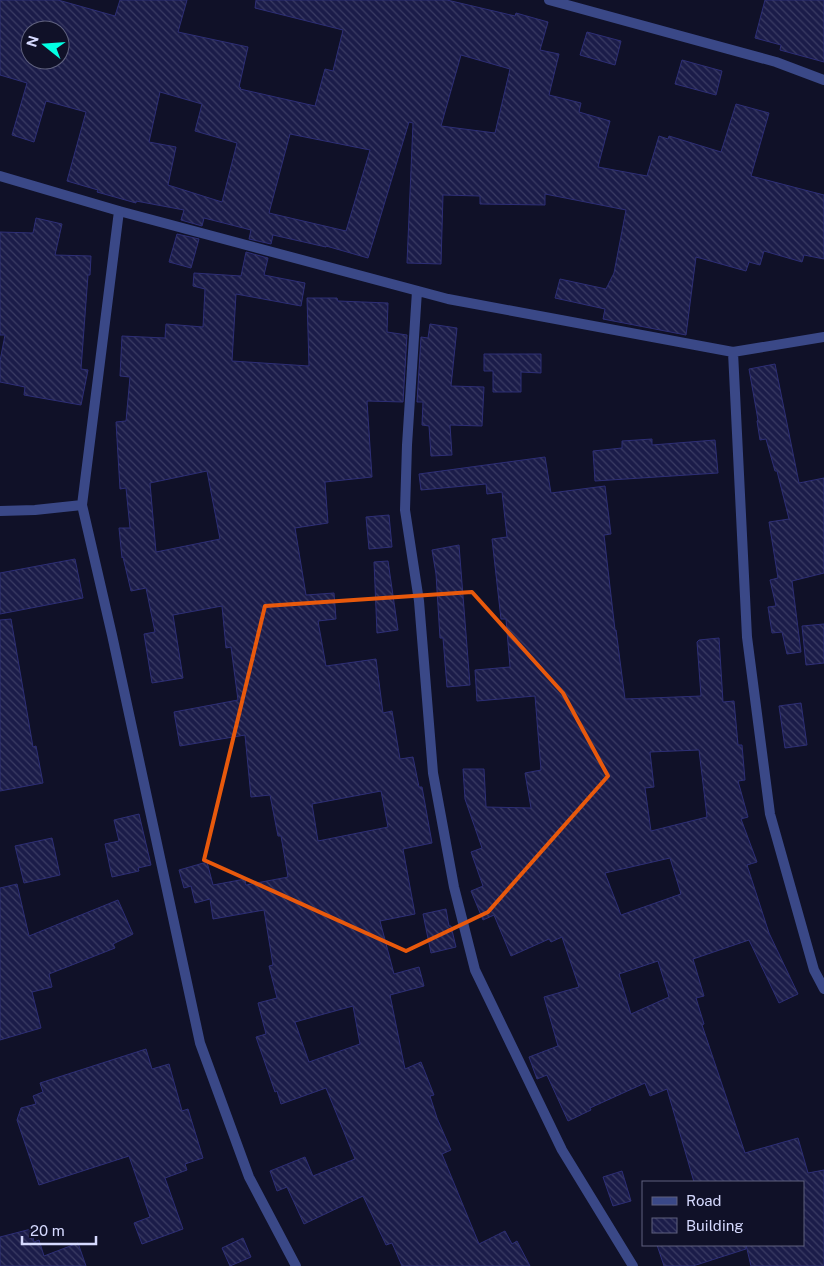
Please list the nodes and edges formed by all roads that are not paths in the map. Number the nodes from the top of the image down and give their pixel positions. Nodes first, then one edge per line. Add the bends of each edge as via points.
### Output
1 (549, 0) edge
2 (824, 80) edge
3 (0, 176) edge
4 (119, 211) junction
5 (417, 291) junction
6 (824, 337) edge
7 (733, 352) junction
8 (82, 506) junction
9 (0, 511) edge
10 (824, 989) edge
11 (296, 1266) edge
12 (633, 1266) edge

1 - 2 street via 776,62
3 - 4 street
4 - 5 street
4 - 8 street
5 - 7 street
5 - 12 street via 406,445 405,510 419,601 433,773 454,886 475,970 562,1150
6 - 7 street
7 - 10 street via 747,637 770,814 814,970
8 - 9 street
8 - 11 street via 200,1043 249,1178

